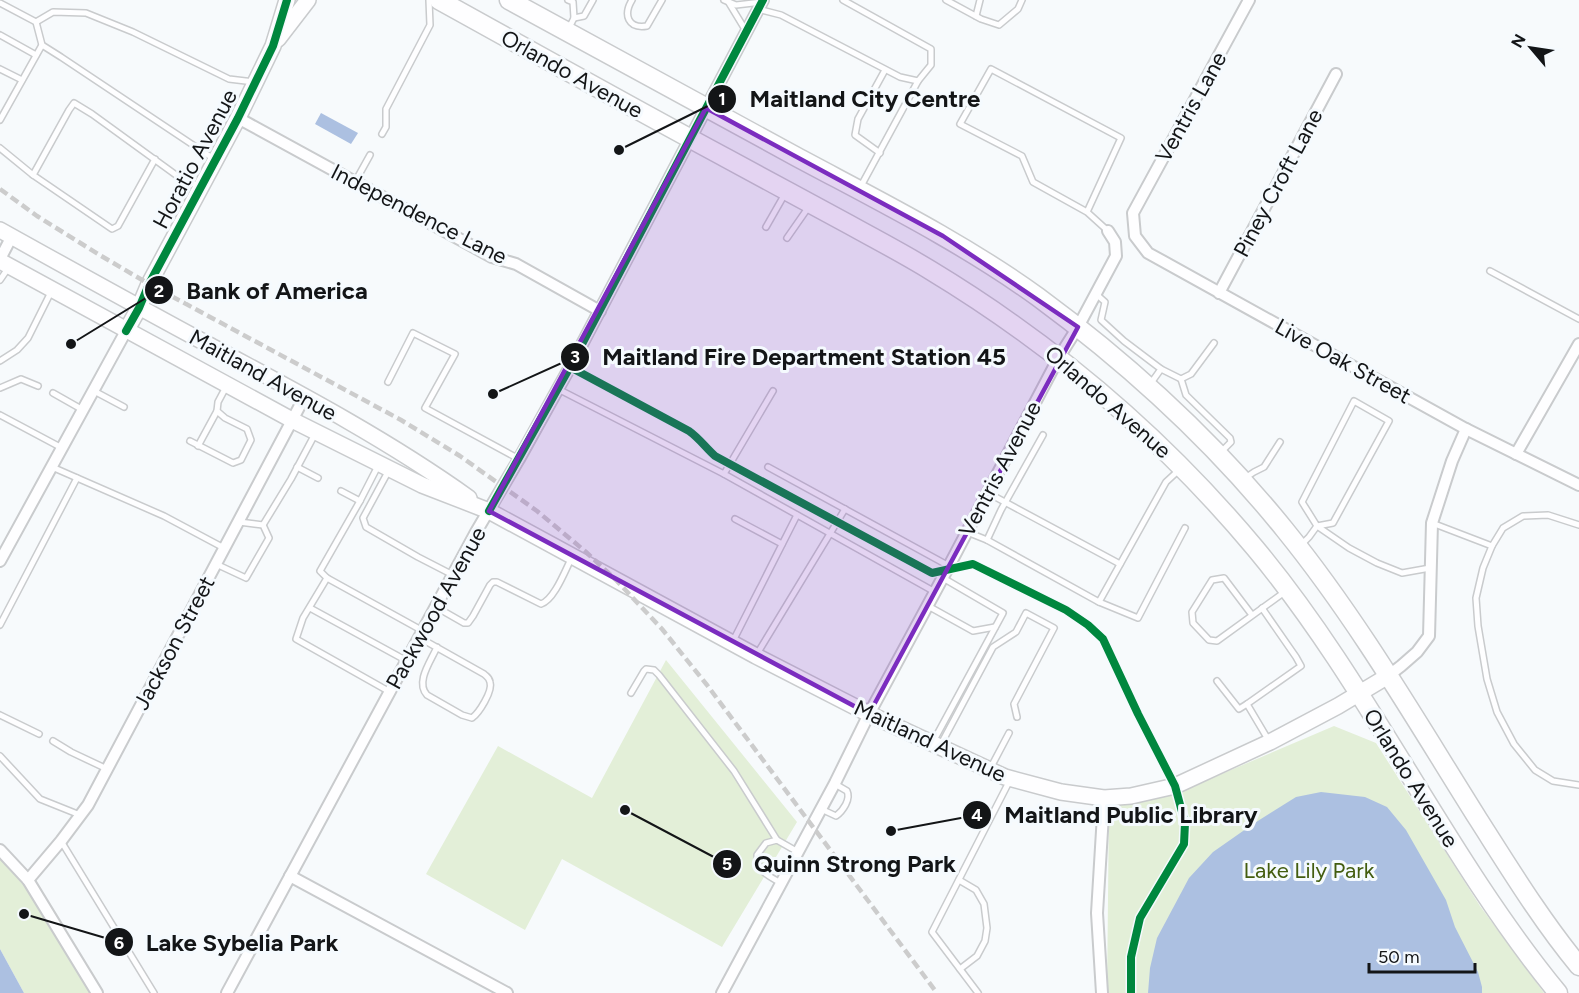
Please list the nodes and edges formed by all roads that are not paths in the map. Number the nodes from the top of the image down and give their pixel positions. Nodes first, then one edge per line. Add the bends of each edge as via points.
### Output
1 (308, 0) edge
2 (429, 0) edge
3 (439, 0) edge
4 (509, 0) edge
5 (568, 0) edge
6 (593, 0) edge
7 (632, 0) edge
8 (662, 0) edge
9 (843, 0) edge
10 (946, 0) edge
11 (980, 0) edge
12 (1022, 0) edge
13 (1249, 0) edge
14 (284, 1) edge
15 (726, 1) edge
16 (0, 3) edge
17 (761, 3) edge
18 (976, 16) junction
19 (36, 22) junction
20 (570, 25) junction
21 (746, 31) junction
22 (0, 35) edge
23 (42, 45) junction
24 (273, 46) junction
25 (36, 55) junction
26 (0, 69) edge
27 (885, 70) junction
28 (1336, 74) dead end
29 (22, 80) junction
30 (918, 81) junction
31 (255, 82) junction
32 (0, 102) edge
33 (8, 106) junction
34 (706, 108) junction
35 (238, 118) junction
36 (0, 120) edge
37 (382, 134) dead end
38 (690, 139) junction
39 (0, 148) edge
40 (880, 153) junction
41 (370, 155) dead end
42 (155, 159) junction
43 (216, 160) junction
44 (33, 175) junction
45 (355, 182) junction
46 (201, 187) junction
47 (859, 190) junction
48 (787, 191) junction
49 (811, 204) junction
50 (1087, 212) junction
51 (1132, 213) joint
52 (766, 227) dead end
53 (1108, 231) joint
54 (6, 233) edge
55 (787, 238) dead end
56 (3, 262) edge
57 (1490, 271) dead end
58 (0, 280) edge
59 (52, 290) junction
60 (1219, 293) junction
61 (1096, 294) junction
62 (139, 308) junction
63 (600, 311) junction
64 (1579, 319) edge
65 (1094, 329) junction
66 (126, 332) junction
67 (1214, 343) dead end
68 (1579, 344) edge
69 (1059, 357) junction
70 (0, 361) edge
71 (1161, 369) junction
72 (1181, 379) junction
73 (388, 382) dead end
74 (227, 385) junction
75 (38, 386) dead end
76 (1148, 387) junction
77 (0, 388) edge
78 (558, 389) junction
79 (93, 391) junction
80 (773, 391) dead end
81 (53, 393) dead end
82 (305, 396) junction
83 (124, 407) dead end
84 (1185, 407) junction
85 (83, 410) junction
86 (217, 411) junction
87 (0, 415) edge
88 (292, 420) junction
89 (1466, 429) junction
90 (316, 432) junction
91 (1043, 435) dead end
92 (190, 441) dead end
93 (1280, 442) dead end
94 (198, 446) junction
95 (62, 448) junction
96 (1516, 454) junction
97 (519, 459) junction
98 (385, 466) junction
99 (52, 467) junction
100 (297, 467) junction
101 (768, 467) dead end
102 (1183, 467) junction
103 (724, 474) junction
104 (77, 478) junction
105 (318, 478) dead end
106 (1242, 481) junction
107 (1579, 485) edge
108 (340, 491) dead end
109 (988, 493) junction
110 (360, 501) junction
111 (1006, 502) junction
112 (845, 509) junction
113 (489, 511) junction
114 (797, 515) junction
115 (735, 519) dead end
116 (238, 522) junction
117 (1432, 523) junction
118 (263, 525) junction
119 (1579, 525) edge
120 (1317, 526) junction
121 (1185, 528) dead end
122 (967, 532) junction
123 (831, 534) junction
124 (987, 540) junction
125 (782, 544) junction
126 (1492, 546) junction
127 (1298, 547) junction
128 (224, 548) junction
129 (573, 556) junction
130 (0, 561) edge
131 (216, 564) junction
132 (1120, 564) junction
133 (949, 566) junction
134 (1430, 568) junction
135 (453, 575) junction
136 (327, 578) junction
137 (942, 578) junction
138 (1287, 590) junction
139 (935, 592) junction
140 (1099, 602) junction
141 (928, 606) junction
142 (310, 608) junction
143 (436, 608) junction
144 (1262, 608) junction
145 (1252, 615) junction
146 (0, 625) edge
147 (995, 627) junction
148 (421, 634) junction
149 (732, 643) junction
150 (437, 647) junction
151 (756, 656) junction
152 (407, 661) junction
153 (1388, 676) junction
154 (1217, 681) dead end
155 (390, 692) junction
156 (630, 693) dead end
157 (1358, 694) junction
158 (1247, 704) junction
159 (869, 714) junction
160 (0, 715) edge
161 (1017, 717) dead end
162 (1009, 733) dead end
163 (39, 734) dead end
164 (53, 741) dead end
165 (1270, 742) junction
166 (936, 745) junction
167 (0, 756) edge
168 (107, 769) junction
169 (989, 770) junction
170 (1011, 779) junction
171 (835, 783) junction
172 (1579, 785) edge
173 (1104, 798) junction
174 (821, 809) junction
175 (80, 815) junction
176 (777, 840) junction
177 (61, 841) junction
178 (0, 850) edge
179 (798, 852) junction
180 (290, 876) junction
181 (28, 880) junction
182 (959, 880) junction
183 (781, 883) junction
184 (1579, 966) edge
185 (960, 969) junction
186 (97, 993) edge
187 (154, 993) edge
188 (227, 993) edge
189 (507, 993) edge
190 (722, 993) edge
191 (978, 993) edge
192 (1102, 993) edge
193 (1558, 993) edge

1 - 24 main road, Horatio Avenue
2 - 37 lane via 430,25 386,109
3 - 38 main road, Orlando Avenue
4 - 20 main road, Orlando Avenue
5 - 20 lane via 573,2
6 - 20 lane via 584,16
7 - 8 lane via 627,13 629,20 640,27 647,26
9 - 30 lane via 931,49 932,65
10 - 18 lane
11 - 18 lane
12 - 18 lane via 1018,9 999,25
13 - 51 street, Ventris Lane
14 - 24 main road, Horatio Avenue
15 - 17 lane
15 - 21 lane
16 - 19 lane
17 - 21 street, Packwood Avenue
17 - 27 lane
19 - 23 lane
19 - 31 lane via 53,12 86,13 229,78
20 - 34 main road, Orlando Avenue
21 - 34 street, Packwood Avenue
22 - 25 lane
23 - 25 lane
23 - 43 lane
24 - 31 main road, Horatio Avenue
25 - 29 lane
26 - 29 lane
27 - 30 lane
27 - 40 lane via 858,119 855,135
28 - 60 street, Piney Croft Lane
29 - 33 lane
30 - 40 lane
31 - 35 main road, Horatio Avenue
32 - 33 lane
33 - 36 lane
34 - 38 street, Packwood Avenue
34 - 47 main road, Orlando Avenue
35 - 43 main road, Horatio Avenue
35 - 45 street, Independence Lane
38 - 48 main road, Orlando Avenue
38 - 63 street, Packwood Avenue
39 - 44 lane
40 - 47 lane
41 - 45 lane
42 - 44 lane via 118,226 112,229
42 - 44 lane via 74,103
42 - 46 lane
43 - 46 main road, Horatio Avenue
45 - 63 street, Independence Lane
46 - 62 main road, Horatio Avenue
47 - 65 main road, Orlando Avenue via 943,236
48 - 49 main road, Orlando Avenue
48 - 52 lane
49 - 55 lane
49 - 69 main road, Orlando Avenue via 937,274
50 - 50 lane via 1034,182 1022,156 960,124 991,69 1121,138
50 - 53 lane
51 - 60 street, Live Oak Street via 1135,236 1148,253
53 - 61 street, Ventris Avenue via 1115,242 1116,256
54 - 56 street
54 - 62 main road, Maitland Avenue
56 - 58 lane
56 - 59 main road, Maitland Avenue
57 - 64 lane
59 - 66 main road, Maitland Avenue
59 - 70 lane via 28,338
60 - 89 street, Live Oak Street
61 - 65 street, Ventris Avenue
61 - 65 lane via 1104,302 1101,320
62 - 66 main road, Horatio Avenue
62 - 82 main road, Maitland Avenue
63 - 78 street, Packwood Avenue
65 - 69 street, Ventris Avenue
65 - 71 lane via 1124,341
65 - 76 main road, Orlando Avenue
66 - 74 main road, Maitland Avenue
66 - 79 street, Horatio Avenue
67 - 72 lane via 1191,374
68 - 96 street
69 - 102 main road, Orlando Avenue
69 - 109 street, Ventris Avenue
71 - 72 lane
71 - 76 lane
72 - 84 lane
73 - 97 lane via 413,333 455,354 425,408
74 - 86 lane
74 - 88 main road, Maitland Avenue
75 - 77 lane via 21,379
76 - 84 main road, Orlando Avenue
78 - 97 street, Packwood Avenue
78 - 103 lane
79 - 83 lane
79 - 85 street, Horatio Avenue
80 - 103 lane
81 - 85 lane
82 - 88 street, Jackson Street
82 - 113 main road, Maitland Avenue via 430,470
84 - 106 main road, Orlando Avenue via 1218,455
85 - 95 street, Horatio Avenue
86 - 94 lane
86 - 94 lane via 247,429 250,441 241,460 233,463
87 - 95 lane
88 - 90 main road, Maitland Avenue
88 - 116 street, Jackson Street
89 - 96 street, Live Oak Street
89 - 117 street
90 - 98 main road, Maitland Avenue
90 - 100 lane
91 - 111 lane
92 - 94 lane
93 - 106 lane via 1264,467
95 - 99 street, Horatio Avenue
96 - 107 street, Live Oak Street
97 - 113 street, Packwood Avenue
98 - 110 lane
98 - 113 main road, Maitland Avenue
98 - 135 lane via 363,518 366,527
99 - 104 lane
99 - 130 street, Horatio Avenue
100 - 105 lane
100 - 118 lane
101 - 112 lane
102 - 132 lane via 1166,482
102 - 138 main road, Orlando Avenue
103 - 114 lane
104 - 128 lane via 164,516
104 - 146 lane
106 - 127 main road, Orlando Avenue
108 - 110 lane
109 - 111 lane
109 - 122 street, Ventris Avenue
110 - 136 lane via 320,572
111 - 124 lane
111 - 132 lane
112 - 123 lane
112 - 133 lane
113 - 129 main road, Maitland Avenue
113 - 135 street, Packwood Avenue
114 - 123 lane
114 - 125 lane
115 - 125 lane
116 - 118 lane
116 - 128 street, Jackson Street
117 - 126 lane
117 - 134 street
118 - 131 lane via 269,538 246,578
119 - 126 lane via 1548,515 1523,516 1503,528
120 - 120 lane via 1333,523 1389,421 1354,401 1302,502
120 - 127 lane
120 - 134 lane via 1349,548 1402,573
121 - 140 lane via 1137,618
122 - 124 lane
122 - 133 street, Ventris Avenue
123 - 139 lane
123 - 151 lane
124 - 140 lane
125 - 149 lane
126 - 172 lane via 1476,598 1487,679 1497,712 1514,744 1535,770 1554,781
127 - 153 main road, Orlando Avenue
128 - 131 street, Jackson Street
129 - 143 lane via 545,603 493,582 468,623
129 - 149 main road, Maitland Avenue
131 - 168 street, Jackson Street
132 - 140 lane
133 - 137 street, Ventris Avenue
134 - 153 street via 1428,636 1417,652
135 - 143 street, Packwood Avenue
136 - 142 lane
136 - 148 lane
137 - 139 street, Ventris Avenue
137 - 147 lane via 1003,613
138 - 144 lane
138 - 157 main road, Orlando Avenue
139 - 141 street, Ventris Avenue
141 - 147 lane via 973,631
141 - 159 street, Ventris Avenue
142 - 152 lane
142 - 155 lane via 296,639
143 - 148 street, Packwood Avenue
144 - 145 lane
144 - 158 lane via 1301,666
145 - 145 lane via 1217,641 1209,640 1193,623 1192,612 1212,580 1224,578
147 - 166 lane
148 - 150 lane
148 - 152 street, Packwood Avenue
149 - 151 main road, Maitland Avenue
150 - 150 lane via 489,678 490,690 472,718 423,691 425,672
151 - 159 main road, Maitland Avenue
152 - 155 street, Packwood Avenue
153 - 157 main road, Maitland Avenue
153 - 184 main road, Orlando Avenue via 1530,900
154 - 158 lane via 1239,709
155 - 180 street, Packwood Avenue
156 - 176 lane via 646,669 659,675 734,771
157 - 165 main road, Maitland Avenue
157 - 193 main road, Orlando Avenue via 1502,920
158 - 165 lane
159 - 166 main road, Maitland Avenue
159 - 171 street, Ventris Avenue
160 - 163 lane
161 - 166 lane via 1014,704 1054,628 1026,613 1016,633 993,647
162 - 169 lane
164 - 168 lane
165 - 173 main road, Maitland Avenue via 1175,786
166 - 169 main road, Maitland Avenue
167 - 175 lane via 39,799
168 - 175 street, Jackson Street
169 - 170 main road, Maitland Avenue
170 - 173 main road, Maitland Avenue
170 - 182 lane
171 - 174 street, Ventris Avenue
171 - 174 lane via 848,790 841,813 836,816
173 - 192 street via 1097,913
174 - 179 street, Ventris Avenue
175 - 177 street, Jackson Street
176 - 179 lane
176 - 183 lane via 766,843 757,861 764,873
177 - 181 street, Jackson Street
177 - 187 lane
178 - 181 street
179 - 183 street, Ventris Avenue
180 - 188 street, Packwood Avenue
180 - 189 street
181 - 186 street
182 - 185 lane via 932,932
182 - 185 lane via 976,890 984,904 987,928 977,956
183 - 190 street, Ventris Avenue
185 - 191 lane

